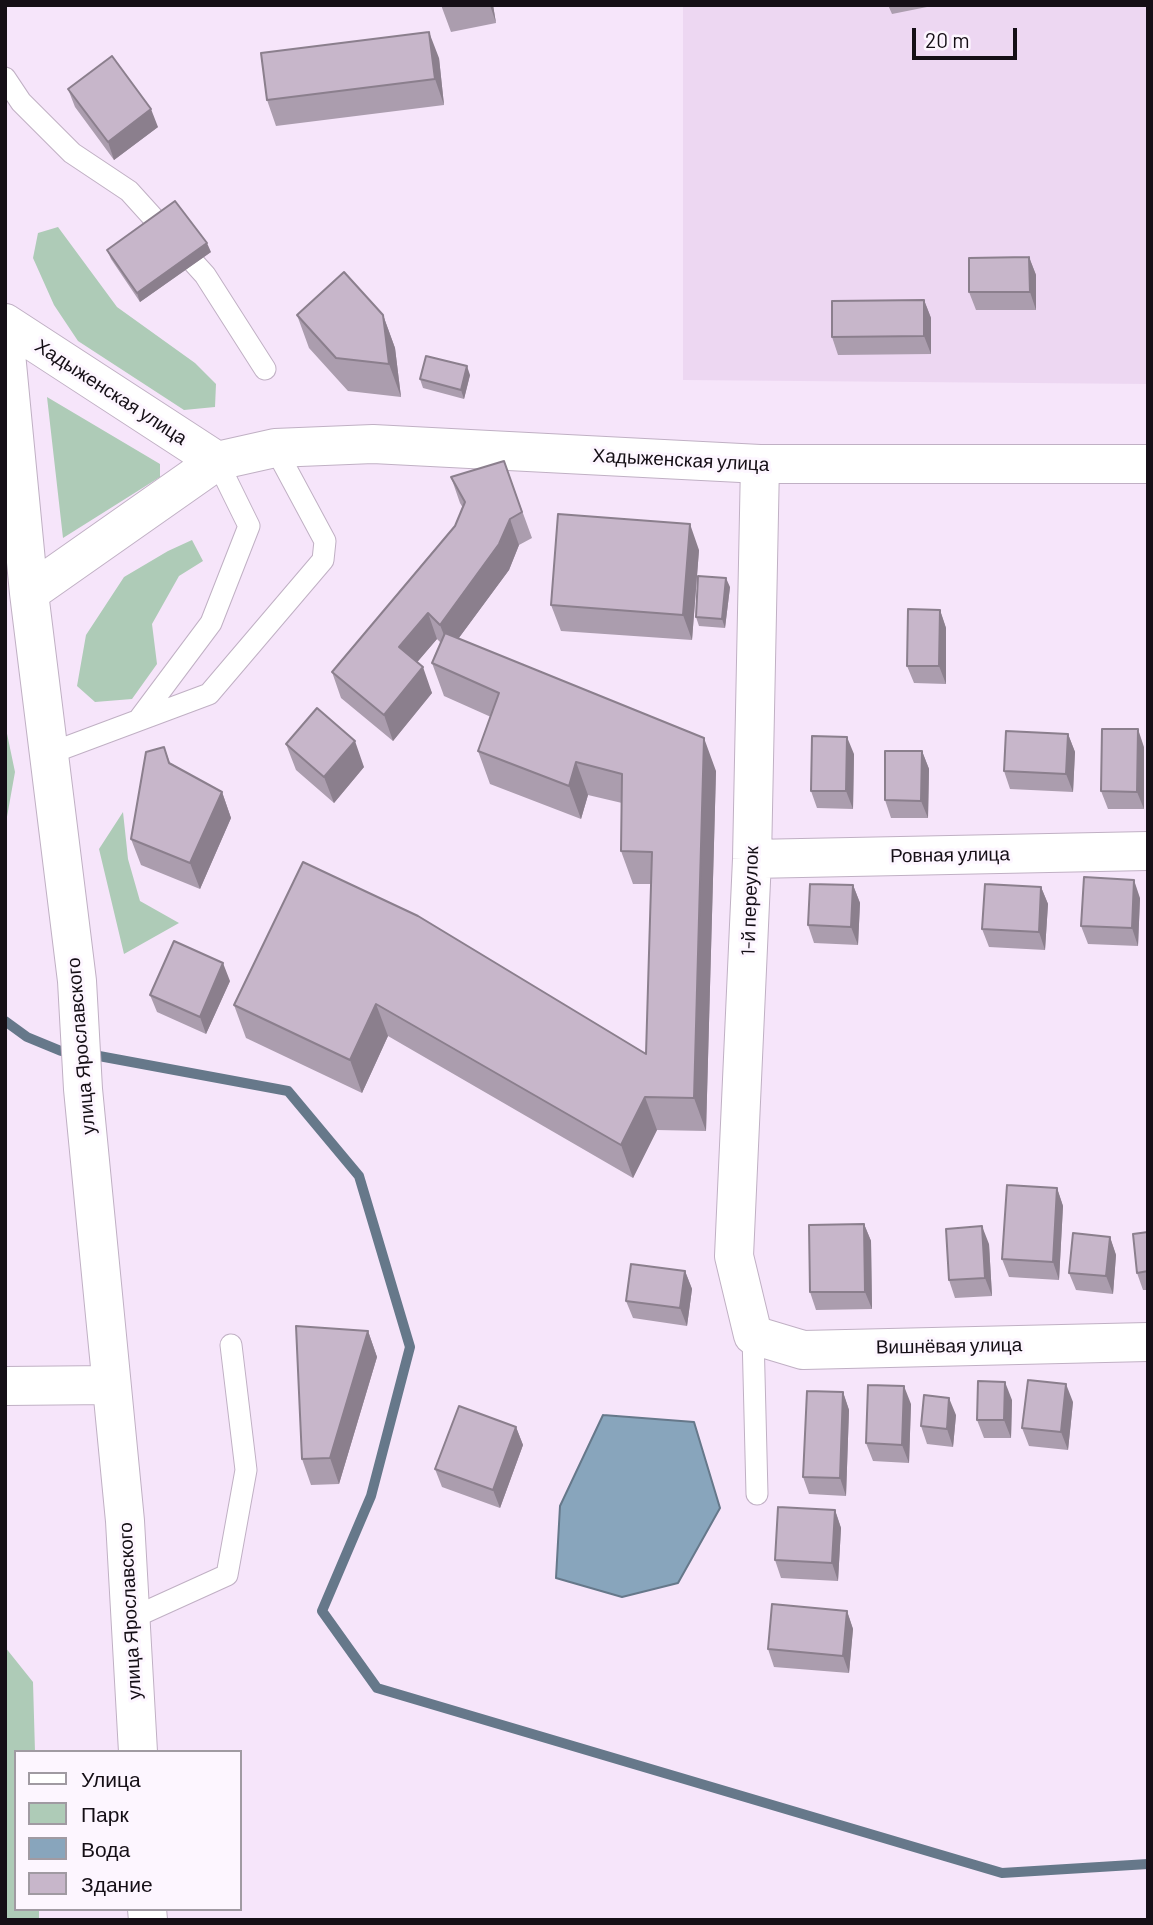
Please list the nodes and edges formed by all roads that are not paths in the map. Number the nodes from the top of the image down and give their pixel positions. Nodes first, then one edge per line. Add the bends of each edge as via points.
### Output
1 (5, 78) edge
2 (5, 323) edge
3 (5, 343) edge
4 (265, 369) dead end
5 (275, 449) junction
6 (217, 461) junction
7 (760, 464) junction
8 (1148, 464) edge
9 (29, 593) junction
10 (140, 718) junction
11 (51, 753) junction
12 (1148, 851) edge
13 (752, 859) junction
14 (753, 1335) junction
15 (1148, 1342) edge
16 (231, 1345) dead end
17 (111, 1385) junction
18 (5, 1387) edge
19 (757, 1494) dead end
20 (130, 1619) junction
21 (138, 1750) edge

1 - 4 lane via 21,102 72,153 129,191 196,265
2 - 6 street, Хадыженская улица
3 - 9 street, улица Ярославского
5 - 6 street, Хадыженская улица
5 - 7 street, Хадыженская улица via 373,444
5 - 10 lane via 325,541 323,560 209,694
6 - 9 street, Хадыженская улица
6 - 10 lane via 250,526 211,623
7 - 8 street, Хадыженская улица
7 - 13 street, 1-й переулок
9 - 11 street, улица Ярославского
10 - 11 lane
11 - 17 street, улица Ярославского via 77,981
12 - 13 street, Ровная улица
13 - 14 street, 1-й переулок via 734,1256
14 - 15 street, Вишнёвая улица via 803,1350
14 - 19 lane
16 - 20 lane via 246,1471 227,1574
17 - 18 street
17 - 20 street, улица Ярославского
20 - 21 street, улица Ярославского

